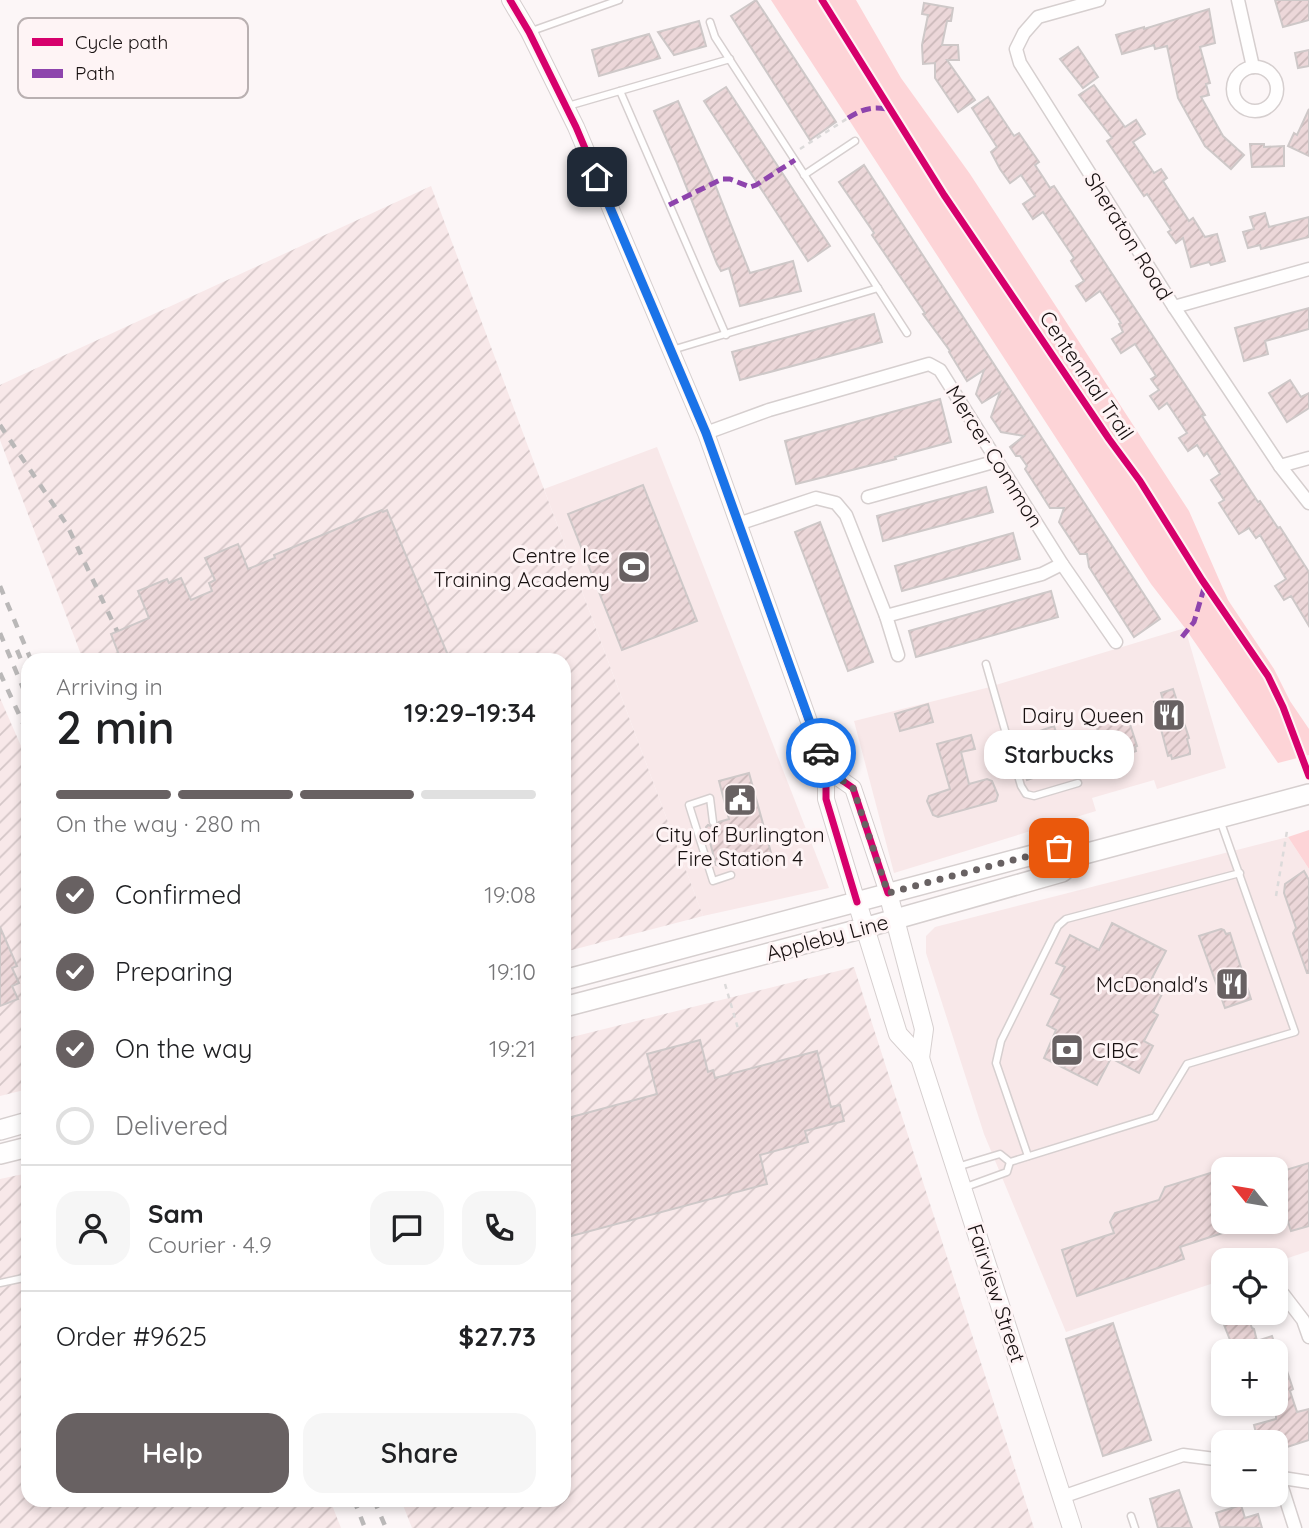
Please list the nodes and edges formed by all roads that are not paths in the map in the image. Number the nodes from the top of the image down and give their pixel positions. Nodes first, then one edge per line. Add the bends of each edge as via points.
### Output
1 (510, 0) edge
2 (619, 0) edge
3 (1099, 0) edge
4 (1238, 0) edge
5 (710, 22) dead end
6 (529, 32) junction
7 (730, 59) junction
8 (1253, 67) dead end
9 (620, 92) junction
10 (567, 107) junction
11 (855, 141) dead end
12 (804, 174) junction
13 (1309, 269) edge
14 (878, 288) junction
15 (1174, 307) junction
16 (907, 333) dead end
17 (726, 335) junction
18 (671, 351) junction
19 (706, 433) junction
20 (1309, 458) edge
21 (997, 461) junction
22 (1279, 466) junction
23 (868, 498) dead end
24 (1309, 503) edge
25 (738, 524) junction
26 (1062, 564) junction
27 (886, 616) junction
28 (1116, 642) dead end
29 (898, 655) dead end
30 (986, 664) dead end
31 (826, 769) junction
32 (1078, 783) dead end
33 (1309, 794) edge
34 (1220, 818) junction
35 (713, 822) dead end
36 (1084, 854) junction
37 (1240, 873) junction
38 (731, 874) dead end
39 (888, 893) junction
40 (857, 902) junction
41 (894, 920) junction
42 (864, 928) junction
43 (571, 978) edge
44 (571, 1005) edge
45 (920, 1058) junction
46 (21, 1124) edge
47 (0, 1130) edge
48 (21, 1149) edge
49 (0, 1154) edge
50 (1028, 1156) junction
51 (1010, 1161) junction
52 (956, 1167) junction
53 (963, 1188) junction
54 (21, 1278) edge
55 (0, 1283) edge
56 (1288, 1301) edge
57 (1309, 1337) edge
58 (1211, 1458) edge
59 (1288, 1479) edge
60 (1309, 1482) edge
61 (1062, 1497) junction
62 (1288, 1505) edge
63 (1131, 1516) dead end
64 (1072, 1528) edge
65 (1135, 1528) edge
66 (1296, 1528) edge

1 - 6 street, Fairview Street
2 - 6 lane
3 - 15 street, Sheraton Road via 1038,17 1016,49 1020,63
4 - 8 street
5 - 7 lane
6 - 10 street, Fairview Street
7 - 9 lane
7 - 12 lane
9 - 10 lane
9 - 17 lane
10 - 18 street, Fairview Street
11 - 12 lane
12 - 14 lane
13 - 15 street
14 - 16 lane
14 - 17 lane
15 - 22 street, Sheraton Road
17 - 18 lane
18 - 19 street, Fairview Street
19 - 21 street, Mercer Common via 768,410 929,364 940,370
19 - 25 street, Fairview Street
20 - 22 street
21 - 23 street
21 - 26 street, Mercer Common
22 - 24 street, Sheraton Road
25 - 27 street via 816,498 836,503 846,514
25 - 31 street, Fairview Street
26 - 27 street via 1042,574
26 - 28 street, Mercer Common
27 - 29 street
30 - 32 lane via 1026,794 1034,796
31 - 39 street, Fairview Street via 853,788
31 - 40 street, Fairview Street via 826,799
33 - 34 main road, Appleby Line
34 - 36 main road, Appleby Line
34 - 37 lane
35 - 38 lane via 710,798 689,805 713,881
36 - 39 main road, Appleby Line via 1059,848
36 - 41 main road, Appleby Line via 1062,872
37 - 50 lane via 1066,919 1058,926 1001,1041 996,1063
37 - 50 lane via 1295,1032 1187,1064 1155,1117
39 - 40 main road, Appleby Line
39 - 41 main road, Fairview Street
40 - 42 main road, Fairview Street
40 - 43 main road, Appleby Line
41 - 42 main road, Appleby Line
41 - 45 main road, Fairview Street via 924,1029
42 - 44 main road, Appleby Line
42 - 45 main road, Fairview Street via 898,1034
45 - 52 main road, Fairview Street
46 - 47 main road
48 - 49 main road
50 - 51 lane
51 - 52 lane via 1000,1154
51 - 53 lane via 1007,1172
52 - 53 main road, Fairview Street
53 - 61 main road, Fairview Street
54 - 55 lane
56 - 57 street
58 - 61 street via 1183,1455
59 - 60 street
61 - 64 main road, Fairview Street
62 - 66 street
63 - 65 lane

